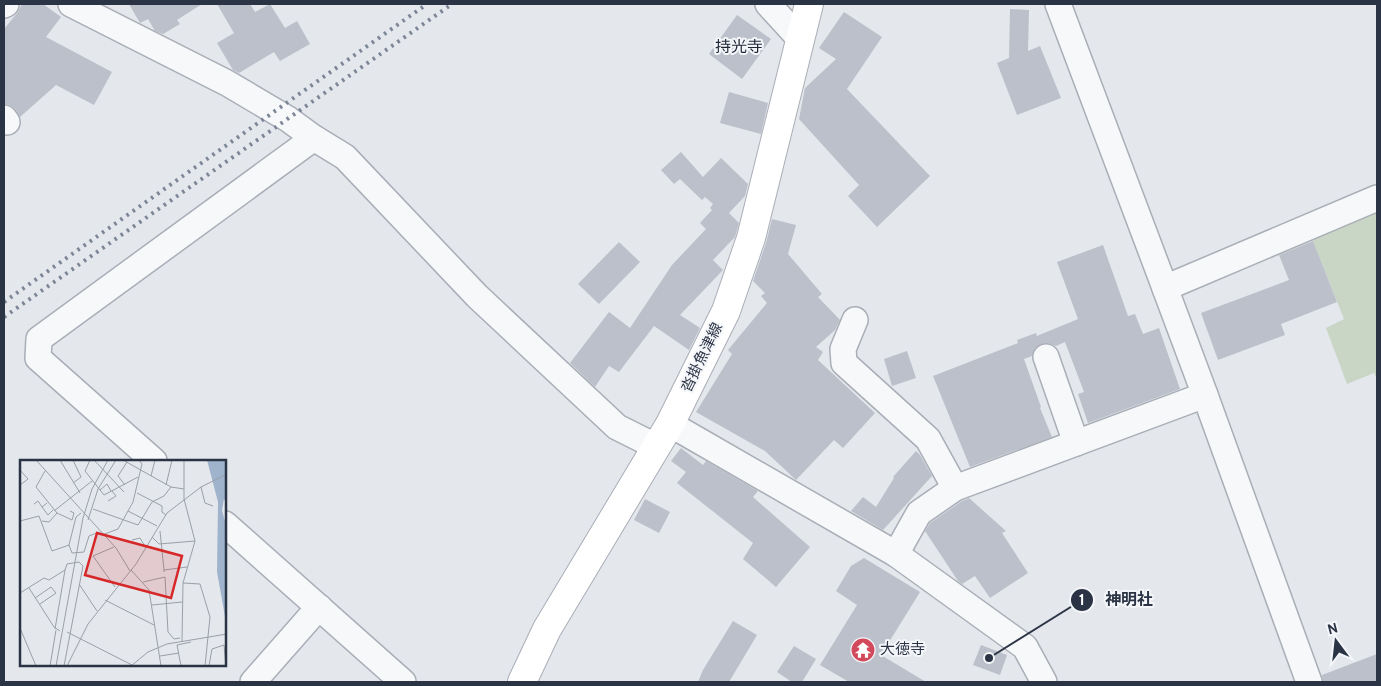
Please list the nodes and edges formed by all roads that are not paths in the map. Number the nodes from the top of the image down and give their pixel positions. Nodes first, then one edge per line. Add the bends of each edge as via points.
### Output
1 (768, 4) edge
2 (809, 4) edge
3 (1058, 4) edge
4 (82, 6) edge
5 (800, 39) junction
6 (314, 138) junction
7 (1377, 198) edge
8 (1165, 288) junction
9 (855, 320) dead end
10 (1046, 357) dead end
11 (1204, 395) junction
12 (664, 435) junction
13 (1076, 443) junction
14 (153, 460) edge
15 (955, 488) junction
16 (226, 525) edge
17 (896, 554) junction
18 (319, 607) junction
19 (253, 682) edge
20 (403, 682) edge
21 (522, 682) edge
22 (1044, 682) edge
23 (1309, 682) edge

1 - 5 street
2 - 5 main road, 沓掛魚津線
3 - 8 street
4 - 6 street via 227,83
5 - 12 main road, 沓掛魚津線 via 751,238 726,311
6 - 12 street via 345,156 477,296 617,427
6 - 14 street via 39,338 38,358
7 - 8 street
8 - 11 street
9 - 15 street via 843,349 844,363 928,438
10 - 13 street
11 - 13 street
11 - 23 street
12 - 17 street
12 - 21 main road, 沓掛魚津線 via 547,628
13 - 15 street
15 - 17 street via 919,513
16 - 18 street
17 - 22 street via 1025,647
18 - 19 street
18 - 20 street

